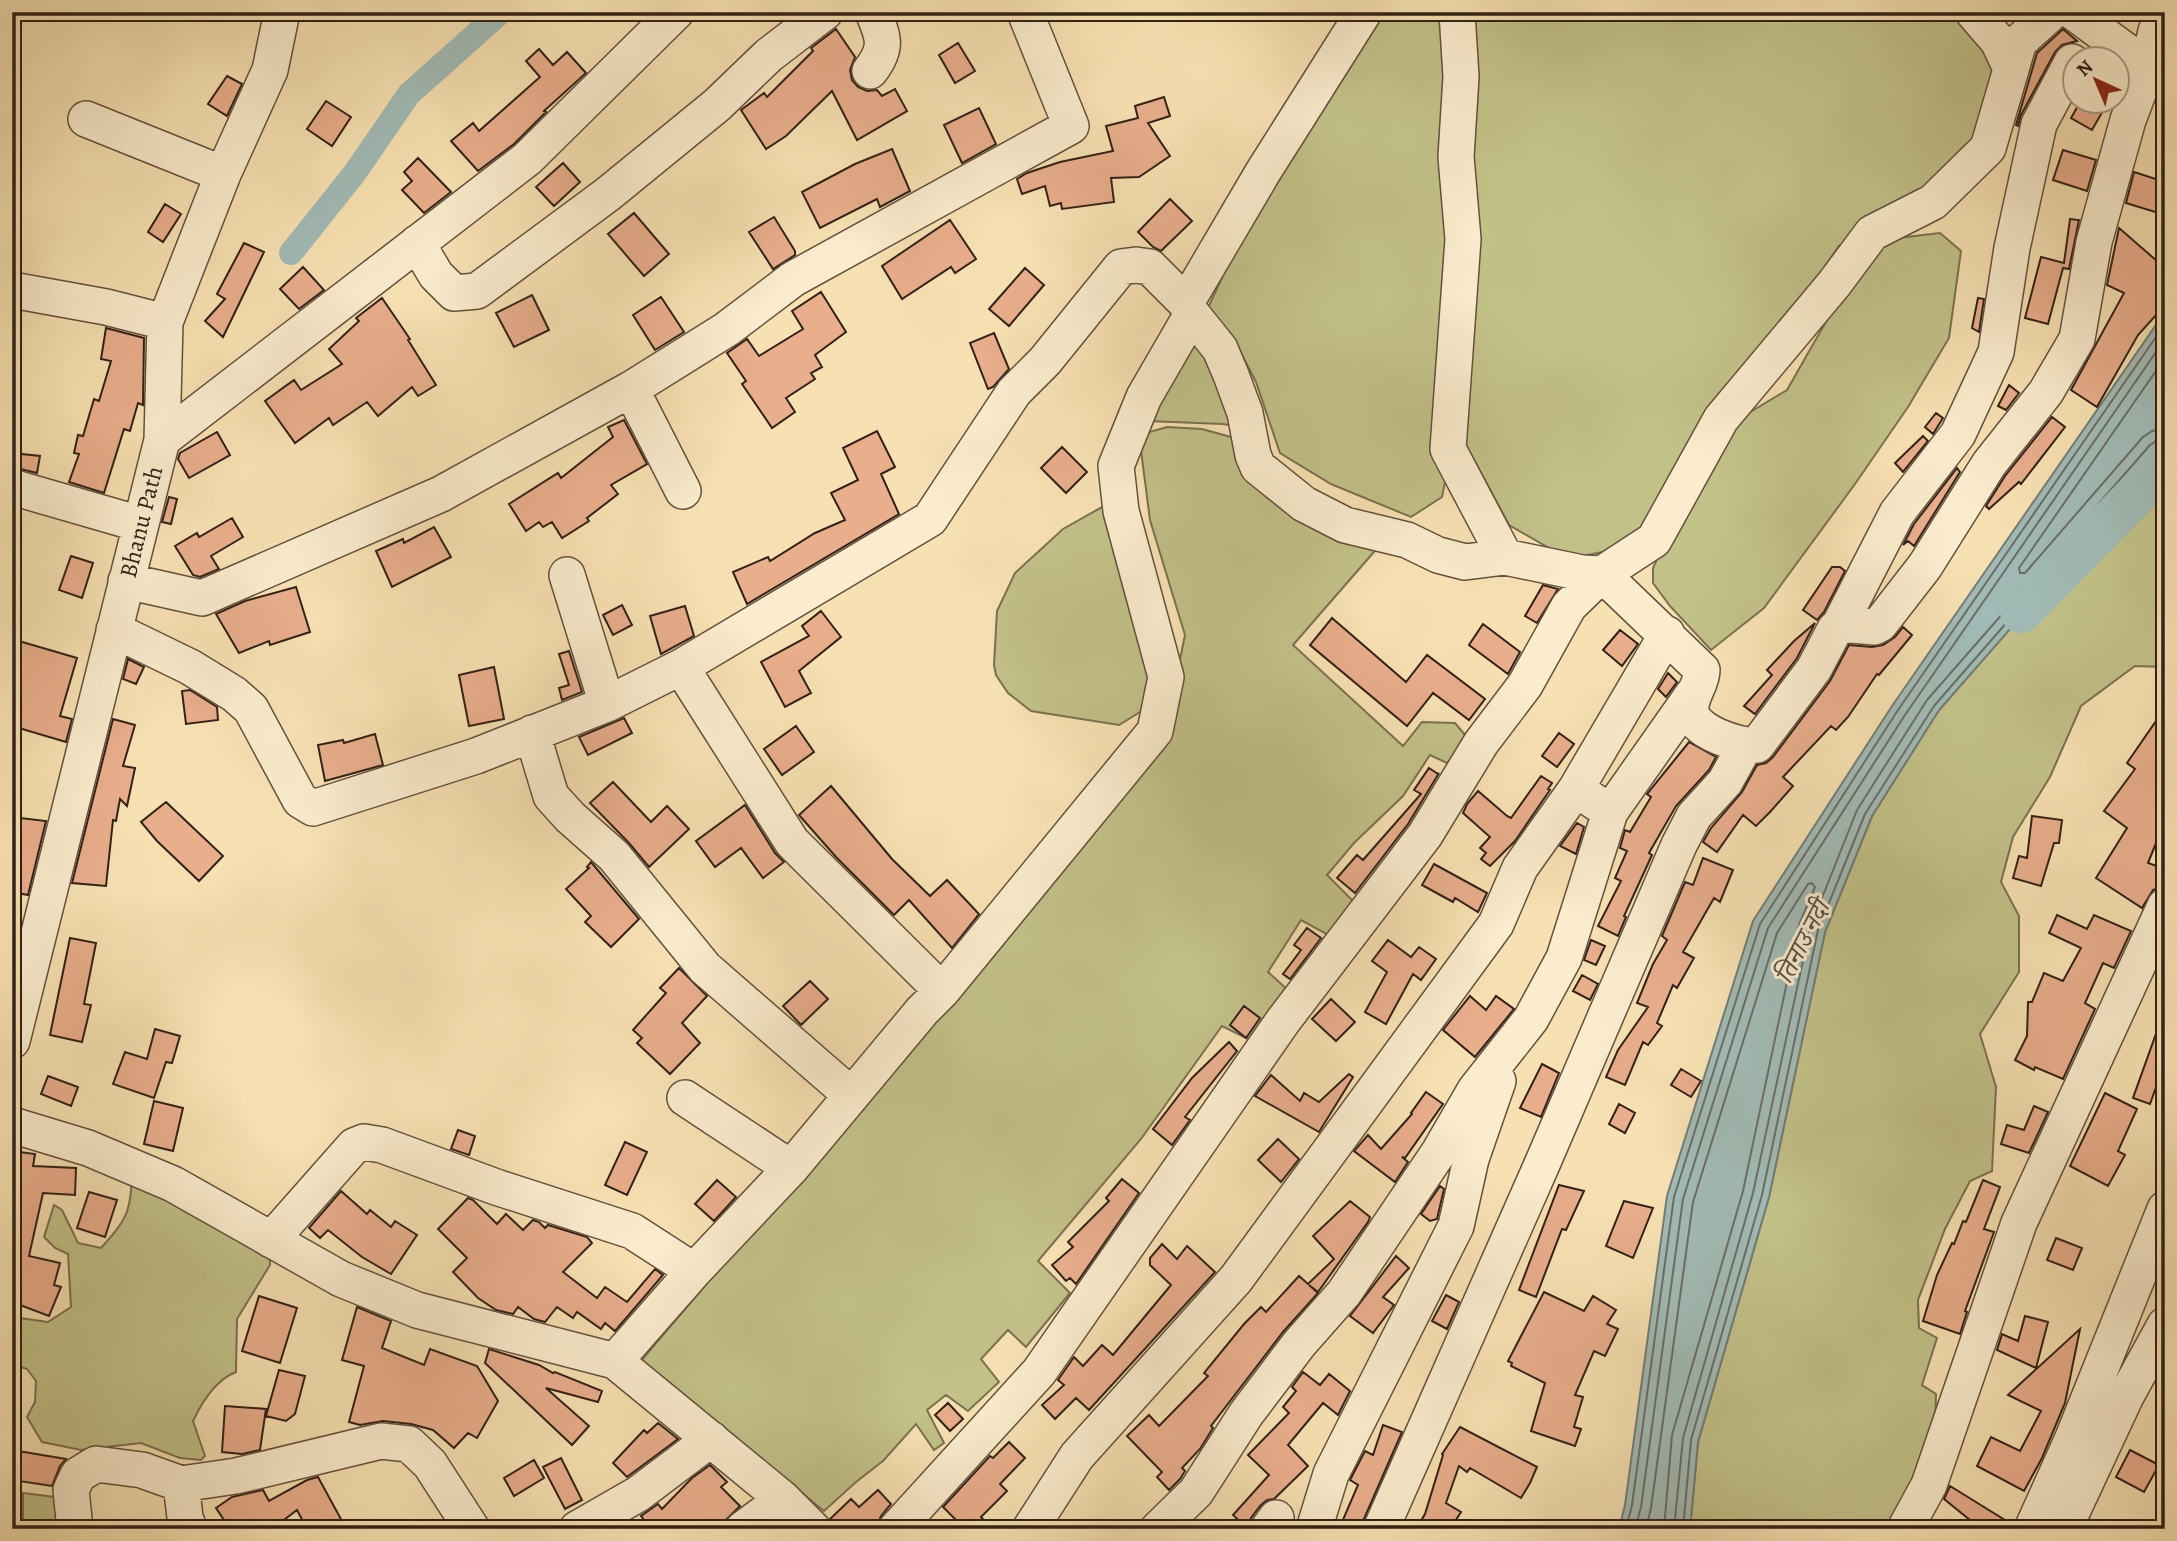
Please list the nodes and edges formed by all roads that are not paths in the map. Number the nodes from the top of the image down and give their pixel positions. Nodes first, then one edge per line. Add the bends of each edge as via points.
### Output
1 (282, 12) edge
2 (676, 12) edge
3 (825, 12) edge
4 (873, 12) edge
5 (1026, 12) edge
6 (1364, 12) edge
7 (1458, 12) edge
8 (1973, 12) edge
9 (2052, 12) edge
10 (2073, 12) edge
11 (2165, 21) edge
12 (2148, 67) junction
13 (2011, 69) junction
14 (870, 71) dead end
15 (2062, 81) edge
16 (86, 119) dead end
17 (223, 174) junction
18 (417, 243) junction
19 (12, 290) edge
20 (1189, 309) junction
21 (165, 322) junction
22 (631, 389) junction
23 (162, 440) junction
24 (12, 487) edge
25 (683, 491) dead end
26 (141, 524) junction
27 (1505, 557) junction
28 (1602, 574) junction
29 (567, 575) dead end
30 (126, 581) junction
31 (1840, 624) junction
32 (114, 630) junction
33 (1667, 634) junction
34 (681, 667) junction
35 (1693, 694) junction
36 (607, 704) junction
37 (532, 733) junction
38 (1745, 746) junction
39 (1576, 789) junction
40 (1610, 812) junction
41 (2165, 906) edge
42 (942, 991) junction
43 (12, 1041) edge
44 (1510, 1045) junction
45 (851, 1095) junction
46 (685, 1098) dead end
47 (12, 1125) edge
48 (791, 1168) junction
49 (2165, 1209) edge
50 (271, 1240) junction
51 (694, 1272) junction
52 (2165, 1325) edge
53 (614, 1362) junction
54 (711, 1438) junction
55 (181, 1484) junction
56 (783, 1499) junction
57 (75, 1529) edge
58 (189, 1529) edge
59 (472, 1529) edge
60 (578, 1529) edge
61 (743, 1529) edge
62 (813, 1529) edge
63 (895, 1529) edge
64 (1030, 1529) edge
65 (1158, 1529) edge
66 (1314, 1529) edge
67 (1381, 1529) edge
68 (1905, 1529) edge
69 (2032, 1529) edge
70 (2064, 1529) edge

1 - 17 street, Bhanu Path via 270,70
2 - 18 street via 527,159
3 - 18 street via 608,194 477,291 454,293 436,275
4 - 14 street via 883,36 881,56
5 - 22 street via 1070,126 793,279 727,329
6 - 20 street via 1264,172
7 - 27 street via 1461,77 1456,157 1463,239 1448,449
8 - 13 street via 1998,41
9 - 13 street via 2019,42
10 - 12 street
11 - 12 street via 2156,31
12 - 31 street via 2094,242 2077,339 2046,392 1990,464 1926,566 1880,624
13 - 28 street via 1988,148 1933,202 1871,233 1721,419 1654,540
15 - 31 street via 2039,124 2012,248 1996,352 1958,434 1898,513
16 - 17 street
17 - 21 street, Bhanu Path
18 - 23 street
19 - 21 street
20 - 27 street via 1220,349 1245,413 1258,467 1304,504 1345,524 1407,540 1438,555 1465,562
20 - 34 street via 1150,267 1121,267 1014,392 930,519
20 - 42 street via 1144,397 1116,466 1121,511 1166,677 1155,731
21 - 23 street, Bhanu Path
22 - 25 street
22 - 30 street via 441,494 202,598
23 - 26 street, Bhanu Path
24 - 26 street
26 - 30 street, Bhanu Path
27 - 28 street
28 - 33 street
28 - 63 street via 1569,606 1525,685 1481,743 1425,835 1283,1021 1039,1372
29 - 36 street
30 - 32 street, Bhanu Path
31 - 38 street via 1814,669 1757,745
32 - 37 street via 190,667 251,709 300,800 313,808 476,756
32 - 43 street, Bhanu Path
33 - 35 street via 1703,670
33 - 39 street
34 - 36 street
34 - 42 street via 792,842
35 - 38 street via 1691,712 1699,726
35 - 40 street
36 - 37 street
37 - 45 street via 551,796 614,856 705,968
38 - 67 street via 1725,782 1694,816 1679,845
39 - 40 street
39 - 64 street via 1520,868 1496,925 1236,1279 1077,1457
40 - 44 street via 1564,958 1531,1018
41 - 68 street via 2019,1223 1929,1485
42 - 45 street
44 - 65 street via 1475,1090 1439,1152 1343,1293 1246,1414 1196,1492
44 - 66 street via 1471,1160 1456,1226 1331,1474
45 - 48 street
46 - 48 street
47 - 50 street via 88,1148 173,1184
48 - 51 street
49 - 69 street
50 - 51 street via 355,1146 364,1142 632,1231
50 - 53 street via 341,1279 417,1310
51 - 53 street
52 - 70 street
53 - 54 street
54 - 56 street
54 - 60 street via 638,1494
55 - 57 street via 142,1471 96,1464 78,1475 71,1490
55 - 58 street
55 - 59 street via 236,1476 381,1441 409,1444 430,1464
56 - 61 street
56 - 62 street

